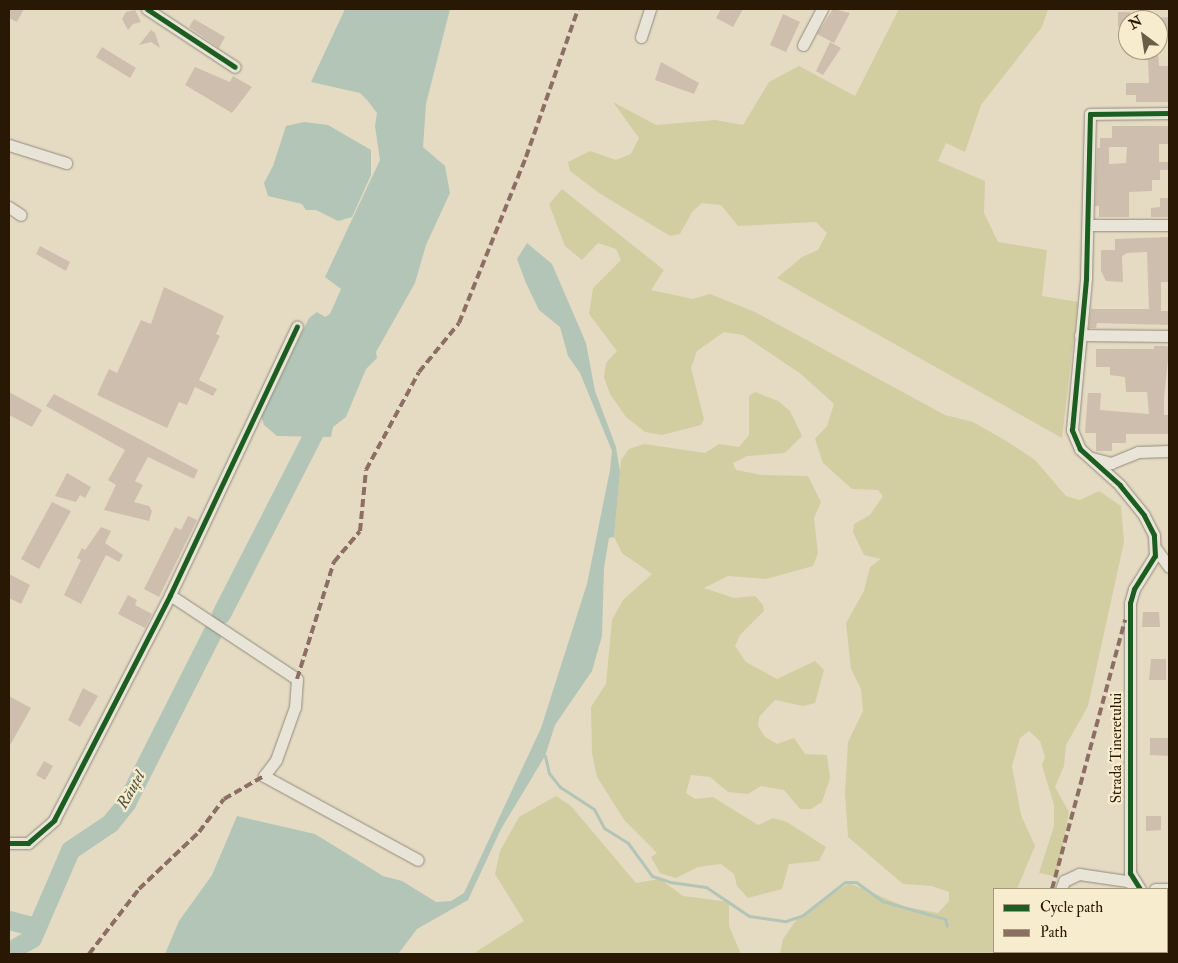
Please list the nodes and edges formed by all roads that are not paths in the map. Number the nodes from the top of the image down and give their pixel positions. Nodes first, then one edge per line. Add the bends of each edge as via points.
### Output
1 (147, 9) edge
2 (650, 9) edge
3 (822, 9) edge
4 (641, 37) dead end
5 (803, 45) dead end
6 (235, 67) dead end
7 (1169, 113) edge
8 (9, 145) edge
9 (66, 163) dead end
10 (9, 207) edge
11 (20, 214) dead end
12 (1088, 225) junction
13 (1169, 225) edge
14 (297, 326) dead end
15 (1080, 334) junction
16 (1169, 336) edge
17 (1080, 449) junction
18 (1169, 451) edge
19 (1125, 457) junction
20 (1120, 485) junction
21 (1156, 549) junction
22 (1169, 567) edge
23 (170, 595) junction
24 (9, 843) edge
25 (418, 860) dead end
26 (1062, 888) edge
27 (1138, 888) edge
28 (1138, 888) edge

1 - 6 street
2 - 4 street
3 - 5 street
7 - 12 street via 1090,114
8 - 9 street
10 - 11 street
12 - 13 street
12 - 15 street
14 - 23 street
15 - 16 street
15 - 17 street via 1072,430
17 - 19 street via 1099,463
17 - 20 street
18 - 19 street via 1138,452
19 - 20 street via 1117,470
20 - 21 street via 1152,526
21 - 22 street
21 - 27 street, Strada Tineretului via 1130,604 1130,873
23 - 24 street via 54,820 28,843
23 - 25 street via 296,679 295,707 276,760 264,776
26 - 28 street via 1070,876 1105,877 1127,881

